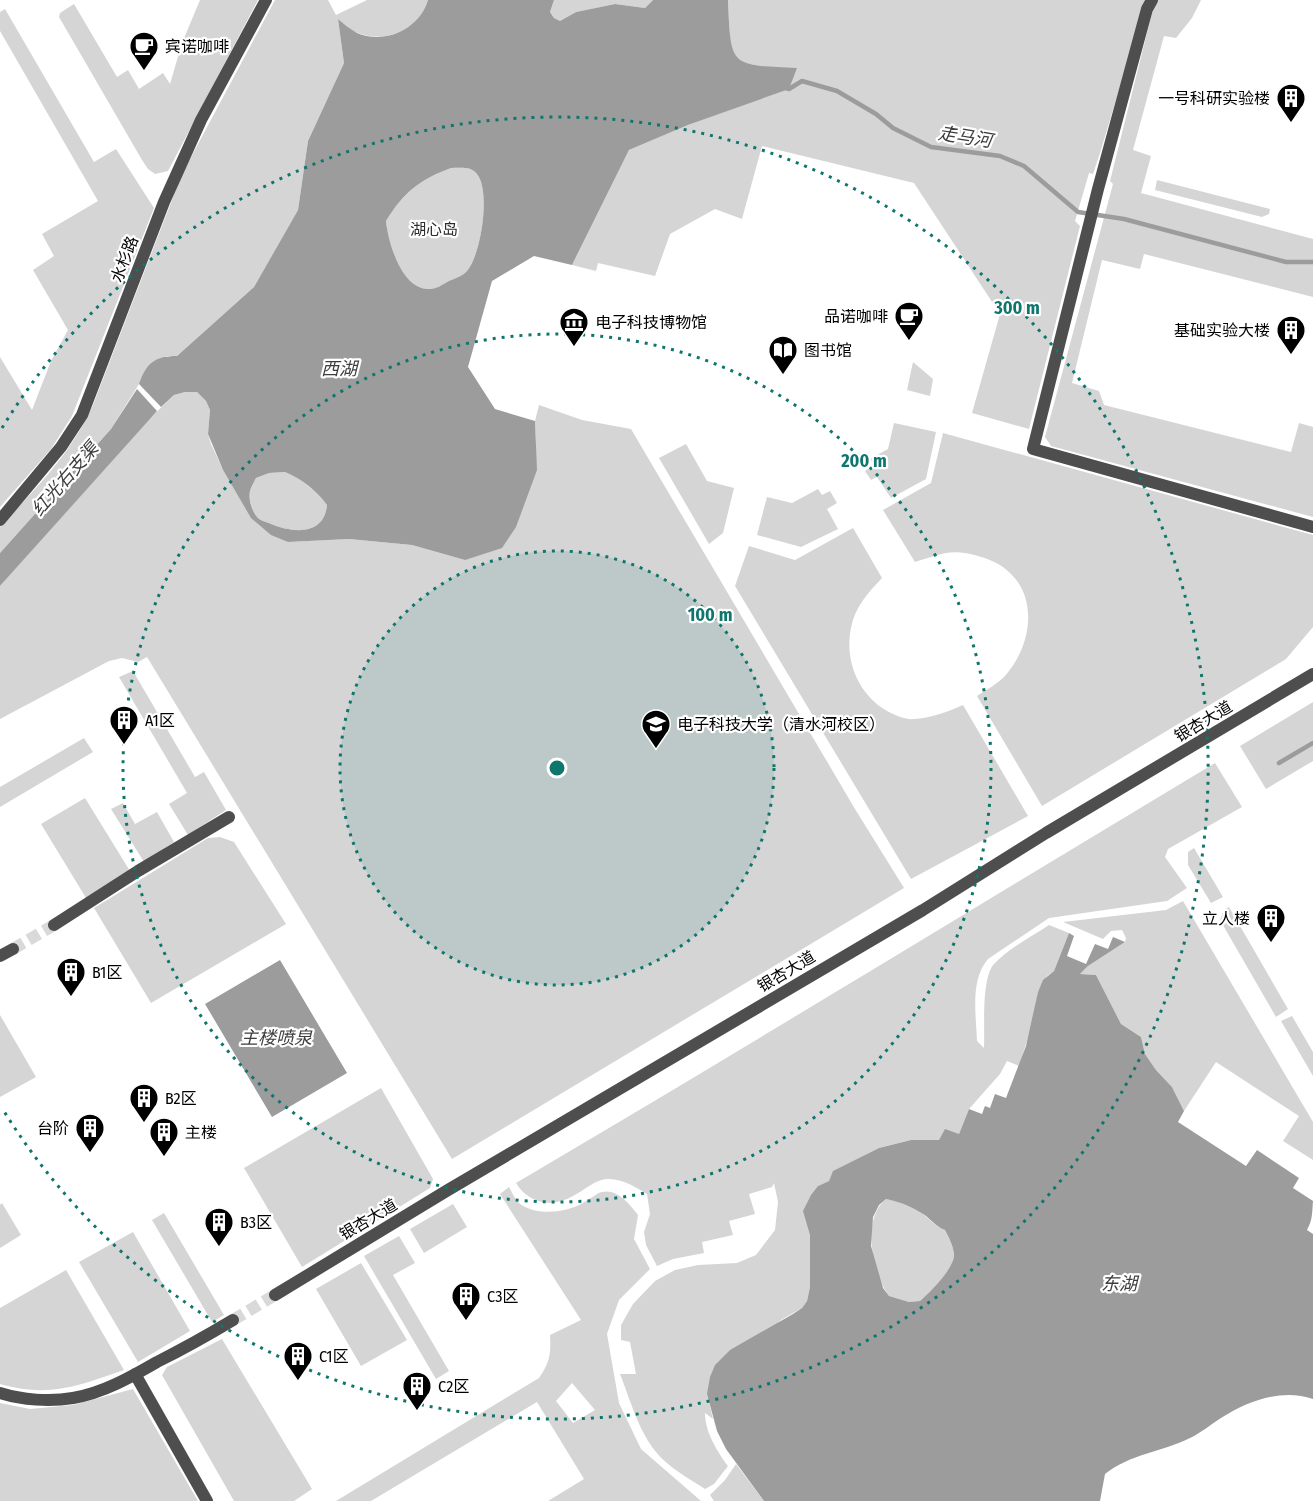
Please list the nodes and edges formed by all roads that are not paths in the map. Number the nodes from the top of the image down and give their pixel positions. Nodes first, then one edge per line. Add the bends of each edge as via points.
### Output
1 (266, 0) edge
2 (1152, 0) edge
3 (0, 520) edge
4 (1313, 527) edge
5 (1313, 674) edge
6 (229, 817) dead end
7 (54, 925) tunnel mouth
8 (13, 949) tunnel mouth
9 (0, 956) edge
10 (275, 1295) tunnel mouth
11 (233, 1320) tunnel mouth
12 (135, 1374) junction
13 (0, 1393) edge
14 (207, 1501) edge

1 - 3 street, 水杉路 via 201,120 164,202 82,415 61,447
2 - 4 street via 1098,189 1033,448
5 - 10 street, 银杏大道
6 - 7 street
8 - 9 street
11 - 12 street
12 - 13 street via 73,1398 33,1399
12 - 14 street

